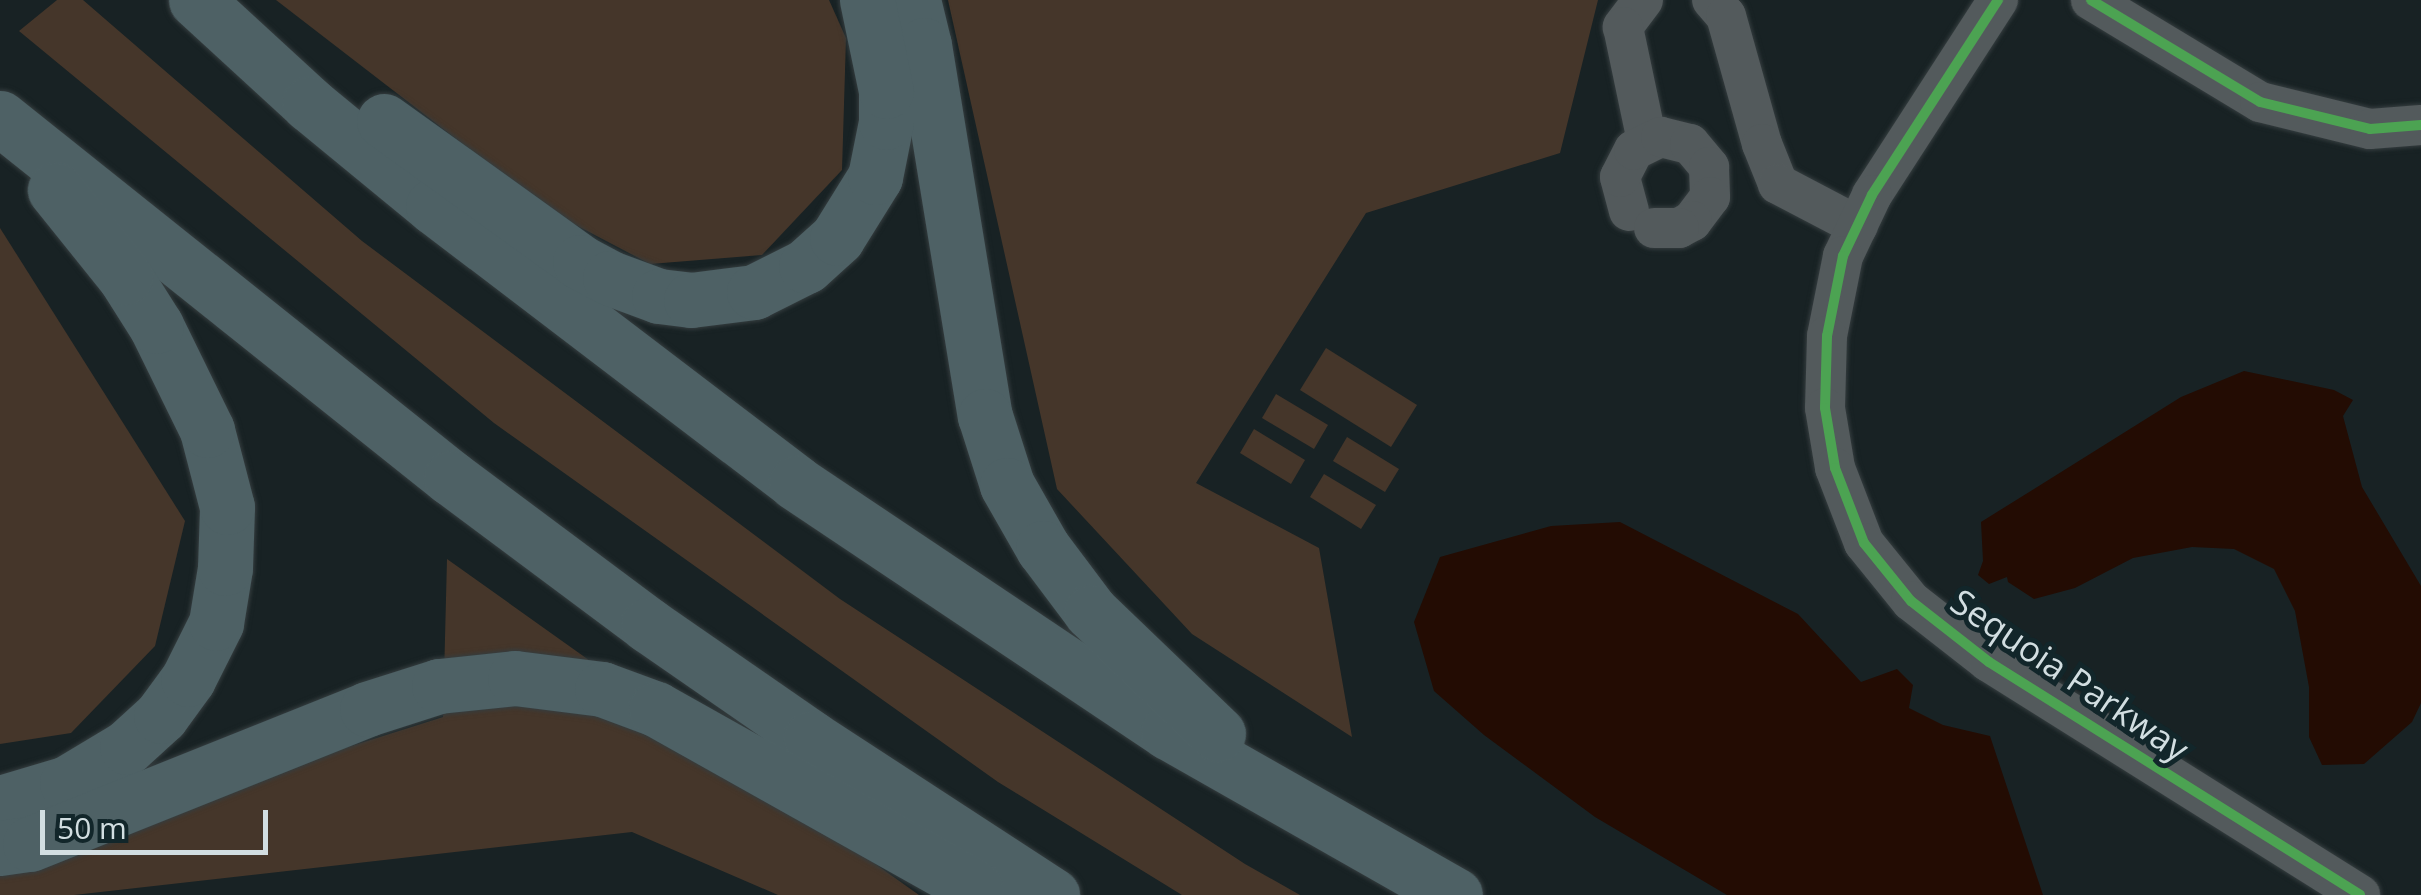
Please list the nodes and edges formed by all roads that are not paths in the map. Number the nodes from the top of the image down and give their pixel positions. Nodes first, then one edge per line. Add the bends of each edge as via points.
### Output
1 (196, 0) edge
2 (224, 0) edge
3 (867, 0) edge
4 (913, 0) edge
5 (1643, 0) edge
6 (1712, 0) edge
7 (1998, 0) edge
8 (2092, 0) edge
9 (0, 120) edge
10 (2421, 125) edge
11 (1647, 141) junction
12 (1712, 181) junction
13 (1778, 184) junction
14 (1858, 226) junction
15 (1287, 797) junction
16 (0, 803) edge
17 (0, 848) edge
18 (988, 895) edge
19 (1052, 895) edge
20 (1455, 895) edge
21 (2360, 895) edge

1 - 15 highway via 432,206 796,483 1168,732
2 - 3 highway via 580,262 631,287 690,300 754,292 788,278 856,214 875,177 886,122 883,60
4 - 15 highway via 985,416 1007,485 1091,612
5 - 11 street via 1624,26
6 - 13 street via 1726,16
7 - 14 street, Sequoia Parkway
8 - 10 street via 2260,102 2370,129
9 - 16 highway via 156,326 208,430 226,508 216,623 161,716 67,783
9 - 19 highway via 422,456 618,602
11 - 12 street via 1676,138 1690,144 1702,154
11 - 12 street via 1620,176 1620,192 1642,220 1679,228 1692,221 1710,197
12 - 13 street
13 - 14 street
14 - 21 street, Sequoia Parkway via 1843,256 1827,336 1825,408 1835,468 1864,542 1911,601 1989,662
15 - 20 highway
17 - 18 highway via 48,837 367,709 439,686 515,678 588,686 656,708

